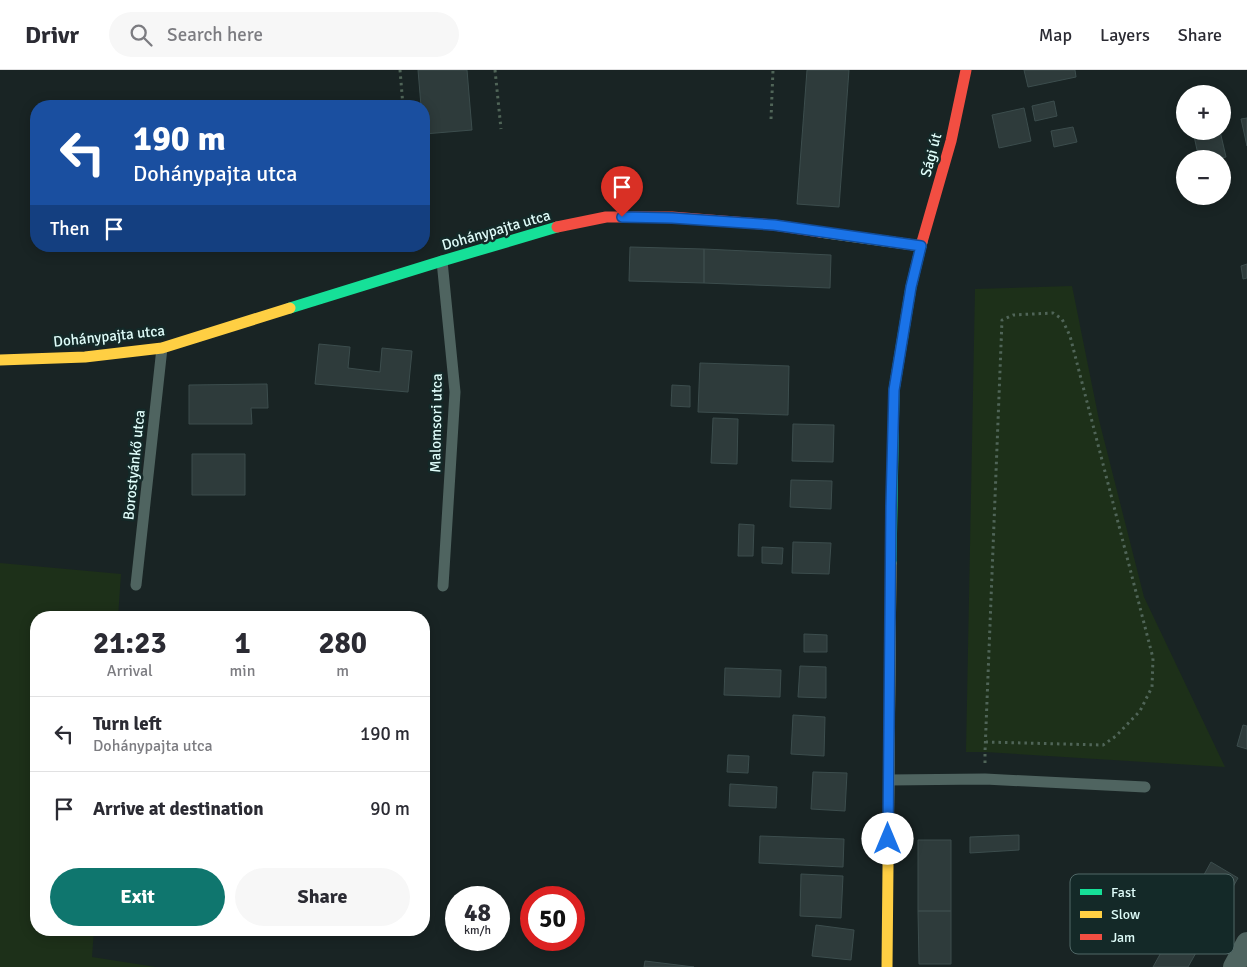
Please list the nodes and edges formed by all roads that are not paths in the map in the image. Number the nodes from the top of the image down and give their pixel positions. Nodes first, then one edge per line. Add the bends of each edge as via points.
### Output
1 (966, 70) edge
2 (921, 246) junction
3 (442, 261) junction
4 (162, 348) junction
5 (0, 360) edge
6 (136, 585) dead end
7 (443, 586) dead end
8 (889, 780) junction
9 (1145, 787) dead end
10 (1247, 943) edge
11 (888, 967) edge
12 (1234, 967) edge

1 - 2 street, Sági út via 951,141
2 - 3 street, Dohánypajta utca via 774,225 606,217 558,227
2 - 8 street, Sági út via 894,390
3 - 4 street, Dohánypajta utca
3 - 7 lane, Malomsori utca via 455,392
4 - 5 street, Dohánypajta utca
4 - 6 lane, Borostyánkő utca
8 - 9 lane via 985,779
8 - 11 street, Sági út
10 - 12 street

